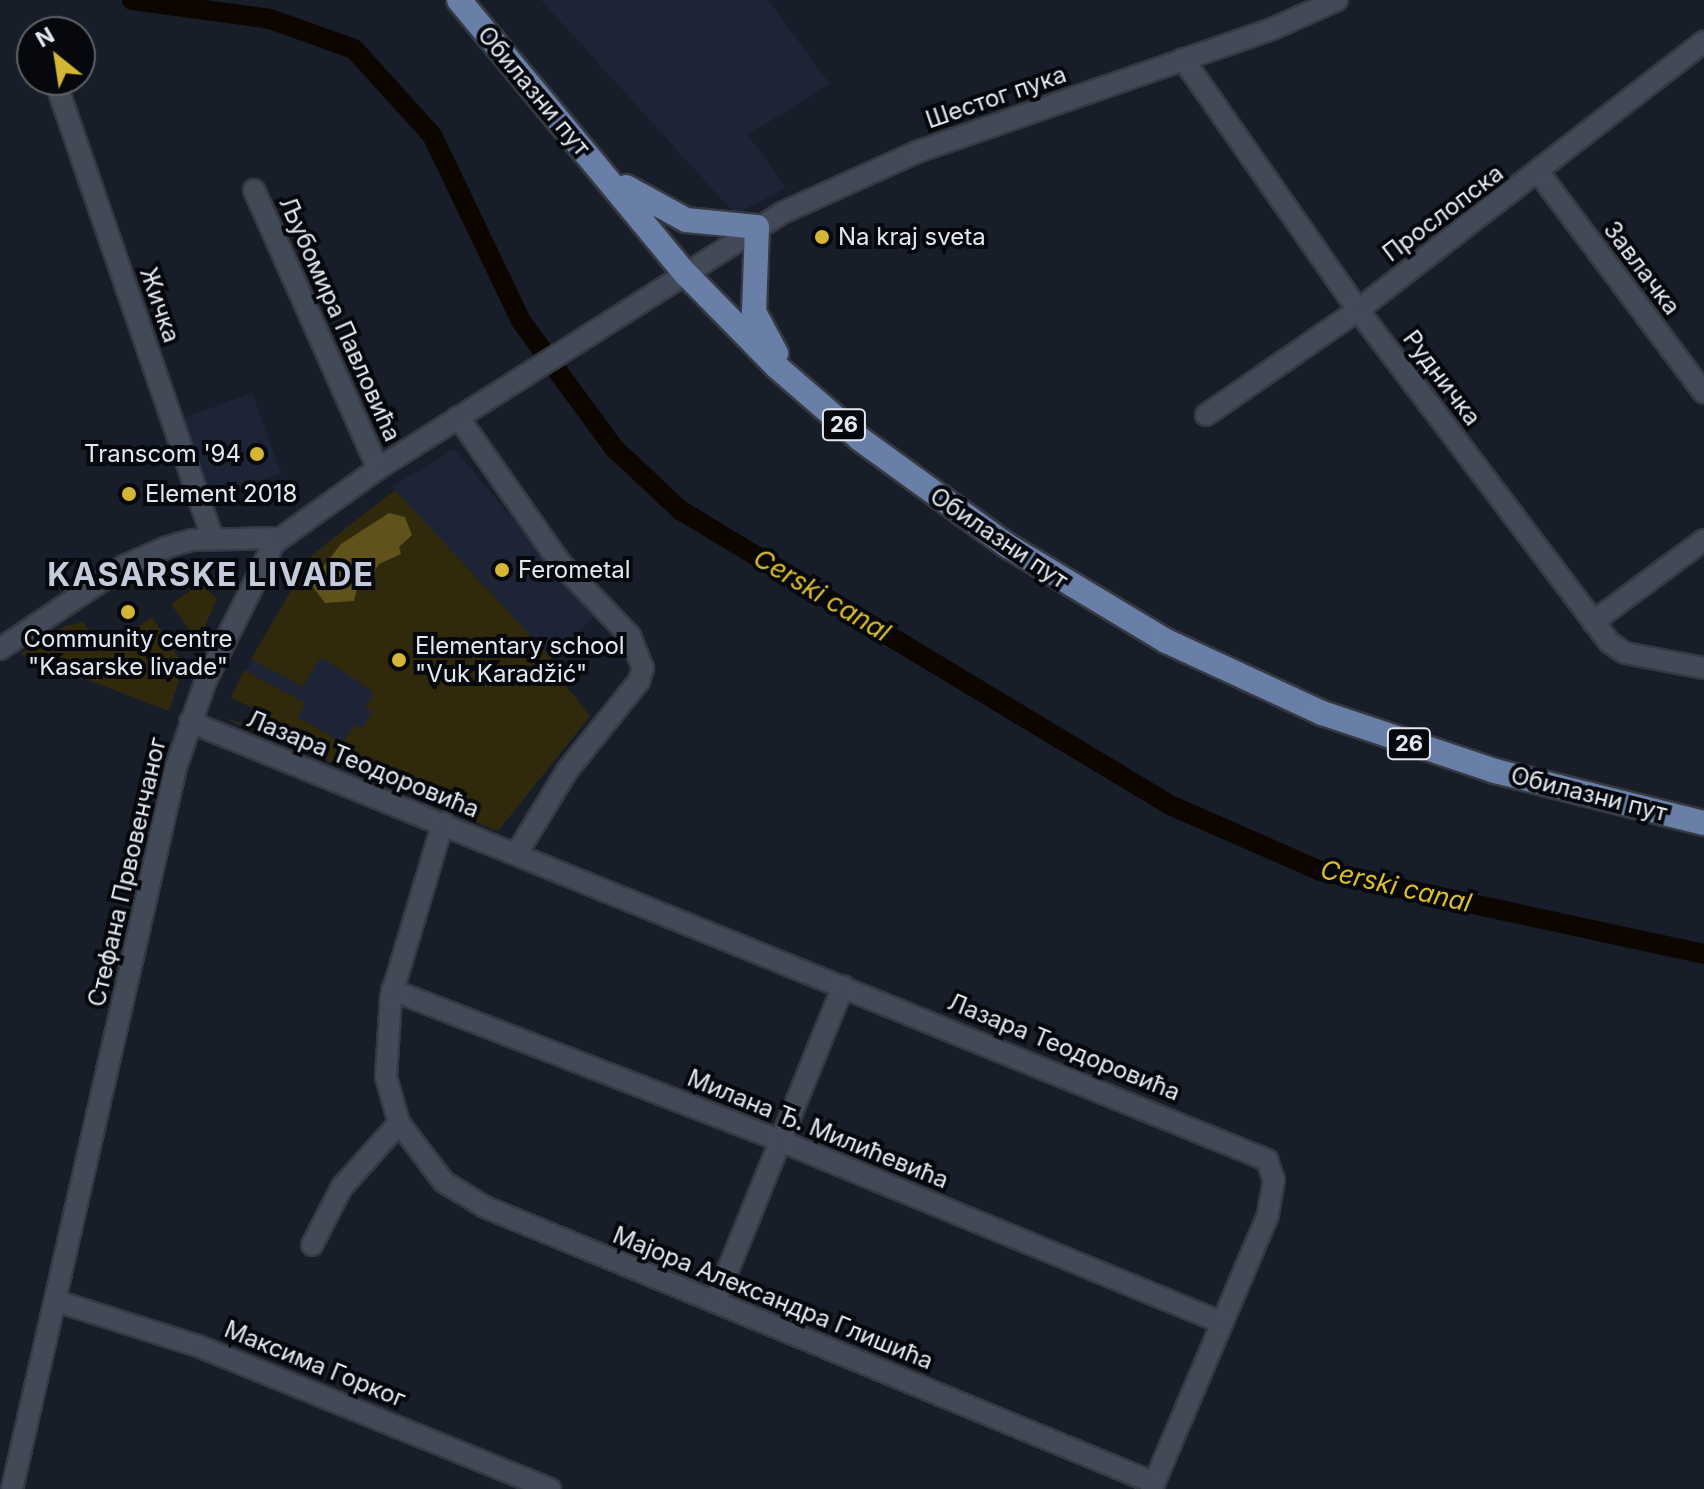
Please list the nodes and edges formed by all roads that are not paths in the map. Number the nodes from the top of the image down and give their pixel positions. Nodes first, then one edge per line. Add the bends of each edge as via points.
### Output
1 (459, 0) edge
2 (1337, 0) edge
3 (1704, 42) edge
4 (1183, 59) junction
5 (60, 96) edge
6 (1539, 173) junction
7 (611, 182) junction
8 (254, 190) dead end
9 (757, 227) junction
10 (686, 274) junction
11 (1358, 310) junction
12 (595, 331) joint
13 (784, 374) junction
14 (1704, 393) edge
15 (1206, 415) dead end
16 (458, 417) junction
17 (378, 469) junction
18 (280, 538) junction
19 (213, 539) junction
20 (1704, 540) edge
21 (1593, 622) junction
22 (0, 649) edge
23 (1704, 668) edge
24 (190, 722) junction
25 (443, 823) junction
26 (1704, 823) edge
27 (517, 853) junction
28 (843, 986) junction
29 (392, 990) junction
30 (399, 1123) junction
31 (781, 1141) junction
32 (312, 1245) dead end
33 (56, 1301) junction
34 (715, 1302) junction
35 (1222, 1323) junction
36 (1155, 1486) edge
37 (12, 1489) edge
38 (550, 1489) edge

1 - 7 main road, Обилазни пут / 26
2 - 4 street, Шестог пука
3 - 6 street, Прослопска
4 - 9 street, Шестог пука via 903,157
4 - 11 street, Рудничка
5 - 19 street, Жичка
6 - 11 street, Прослопска
6 - 14 street, Завлачка
7 - 9 main road via 686,220
7 - 10 main road, Обилазни пут / 26
8 - 17 street, Љубомира Павловића
9 - 10 street, Шестог пука
9 - 13 main road via 754,312
10 - 12 street, Шестог пука
10 - 13 main road, Обилазни пут / 26
11 - 15 street, Прослопска
11 - 21 street, Рудничка
12 - 16 street, Стефана Првовенчаног
13 - 26 main road, Обилазни пут / 26 via 860,439 1008,546 1099,603 1235,675 1422,748
16 - 17 street, Стефана Првовенчаног
16 - 27 street via 551,552 630,636 643,668 639,681 567,771
17 - 18 street, Стефана Првовенчаног
18 - 19 street
18 - 24 street, Стефана Првовенчаног via 258,569
19 - 22 street via 167,547 124,566
20 - 21 street
21 - 23 street, Рудничка via 1625,653
24 - 25 street, Лазара Теодоровића
24 - 33 street, Стефана Првовенчаног
25 - 27 street, Лазара Теодоровића
25 - 29 street, Мајора Александра Глишића
27 - 28 street, Лазара Теодоровића
28 - 31 street
28 - 35 street, Лазара Теодоровића via 1267,1160 1274,1180 1268,1215
29 - 30 street, Мајора Александра Глишића via 386,1077
29 - 31 street, Милана Ђ. Милићевића
30 - 32 street via 342,1187
30 - 34 street, Мајора Александра Глишића via 431,1168 459,1193
31 - 34 street
31 - 35 street, Милана Ђ. Милићевића
33 - 37 street, Стефана Првовенчаног
33 - 38 street, Максима Горког via 198,1346
34 - 36 street, Мајора Александра Глишића
35 - 36 street, Лазара Теодоровића

